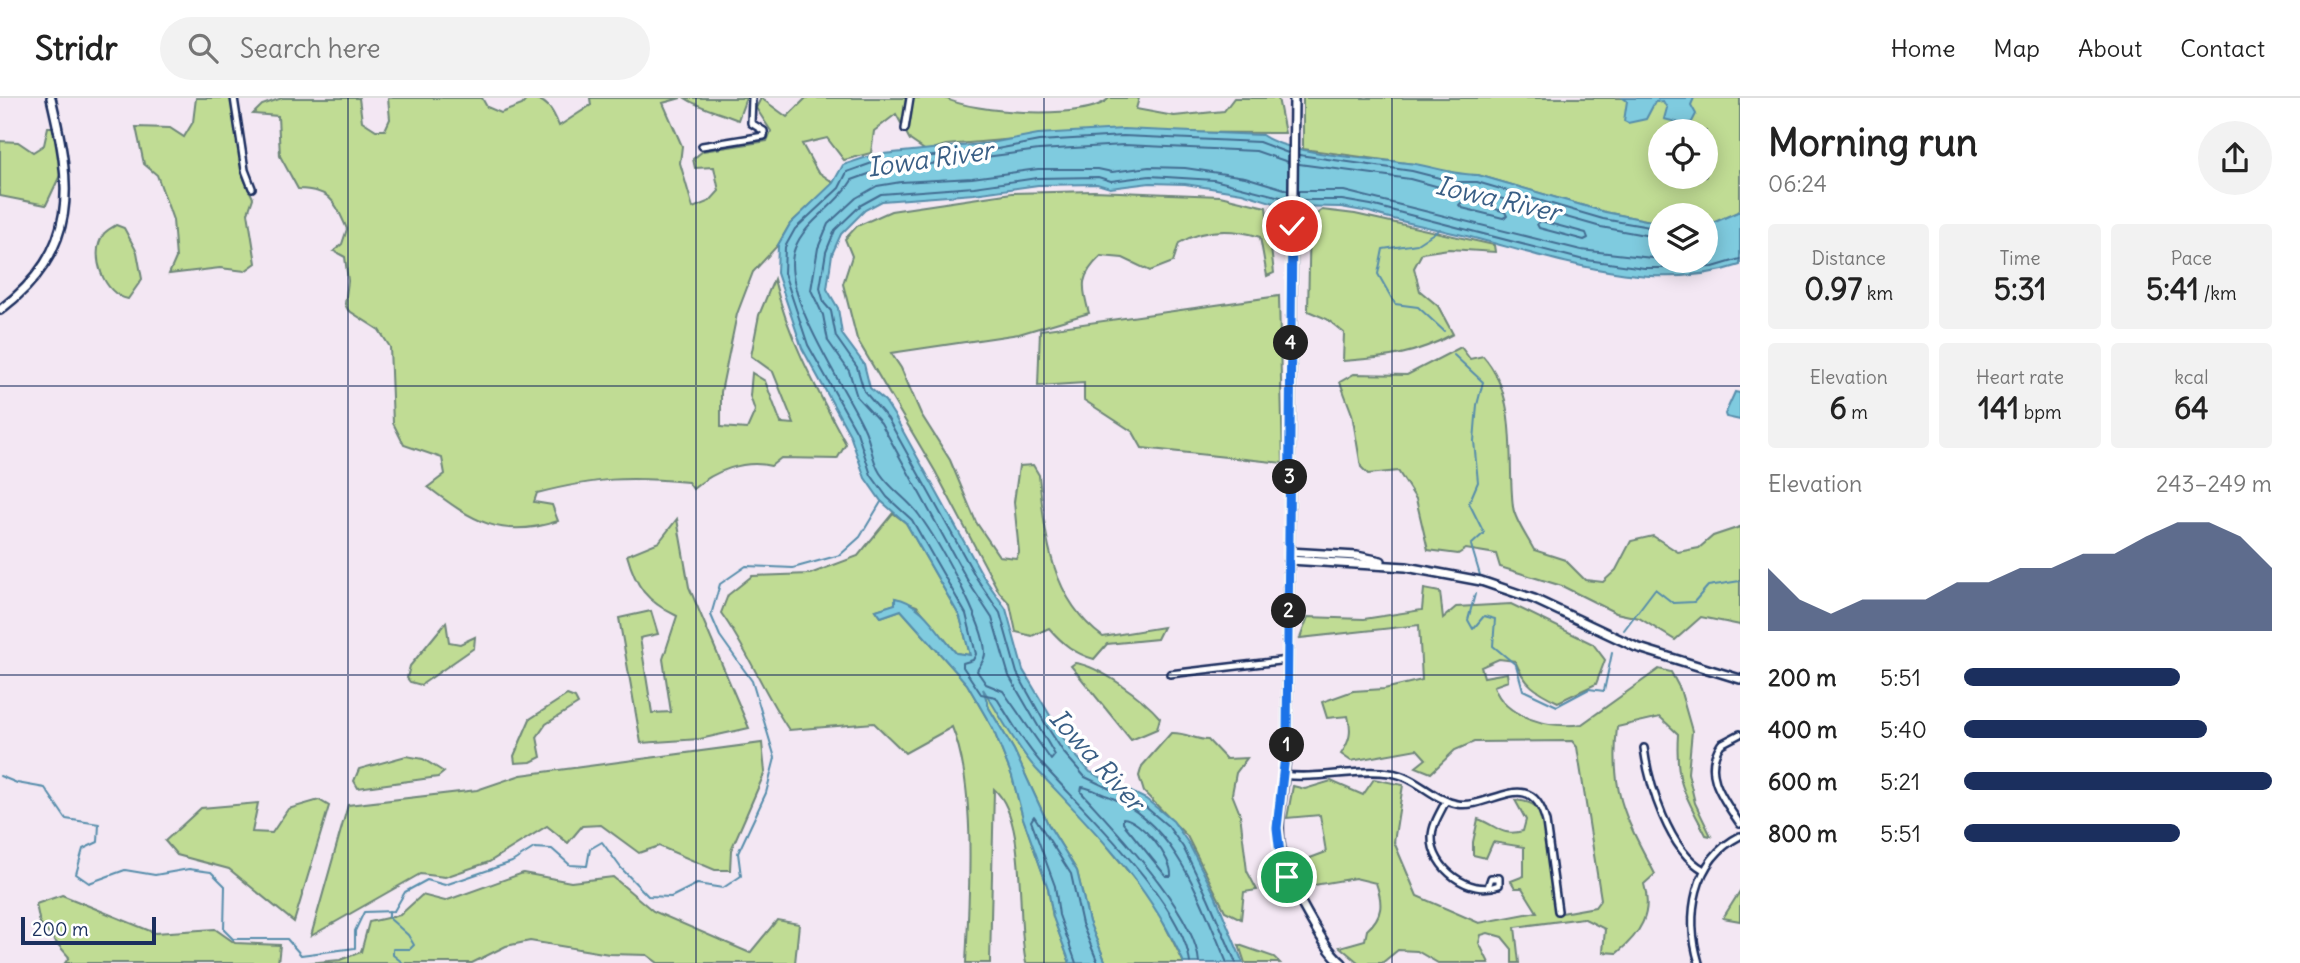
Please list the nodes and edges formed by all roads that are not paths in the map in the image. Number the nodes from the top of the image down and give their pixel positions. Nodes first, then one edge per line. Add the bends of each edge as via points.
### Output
1 (51, 98) edge
2 (234, 98) edge
3 (752, 98) edge
4 (910, 98) edge
5 (1294, 98) edge
6 (905, 129) dead end
7 (702, 146) dead end
8 (251, 188) dead end
9 (0, 310) edge
10 (1289, 556) junction
11 (1288, 660) junction
12 (1170, 674) dead end
13 (1740, 679) edge
14 (1740, 734) edge
15 (1644, 748) dead end
16 (1283, 775) junction
17 (1446, 801) junction
18 (1740, 824) edge
19 (1740, 836) edge
20 (1704, 870) junction
21 (1488, 887) dead end
22 (1558, 911) dead end
23 (1342, 963) edge
24 (1699, 963) edge

1 - 9 main road via 66,160 64,214 42,267
2 - 8 street
3 - 7 street via 751,123 764,131 764,136
4 - 6 street
5 - 10 main road
10 - 11 main road
10 - 13 main road via 1405,567 1510,590 1652,653
11 - 12 street
11 - 16 main road
14 - 18 street via 1721,744 1714,764 1719,791
15 - 20 street via 1654,794 1681,849
16 - 17 street via 1394,774
16 - 23 main road via 1277,828 1284,869 1319,936
17 - 21 street via 1432,833 1435,856 1457,878
17 - 22 street via 1471,805 1512,792 1534,799 1546,822
19 - 20 street via 1723,847
20 - 24 street via 1693,904

